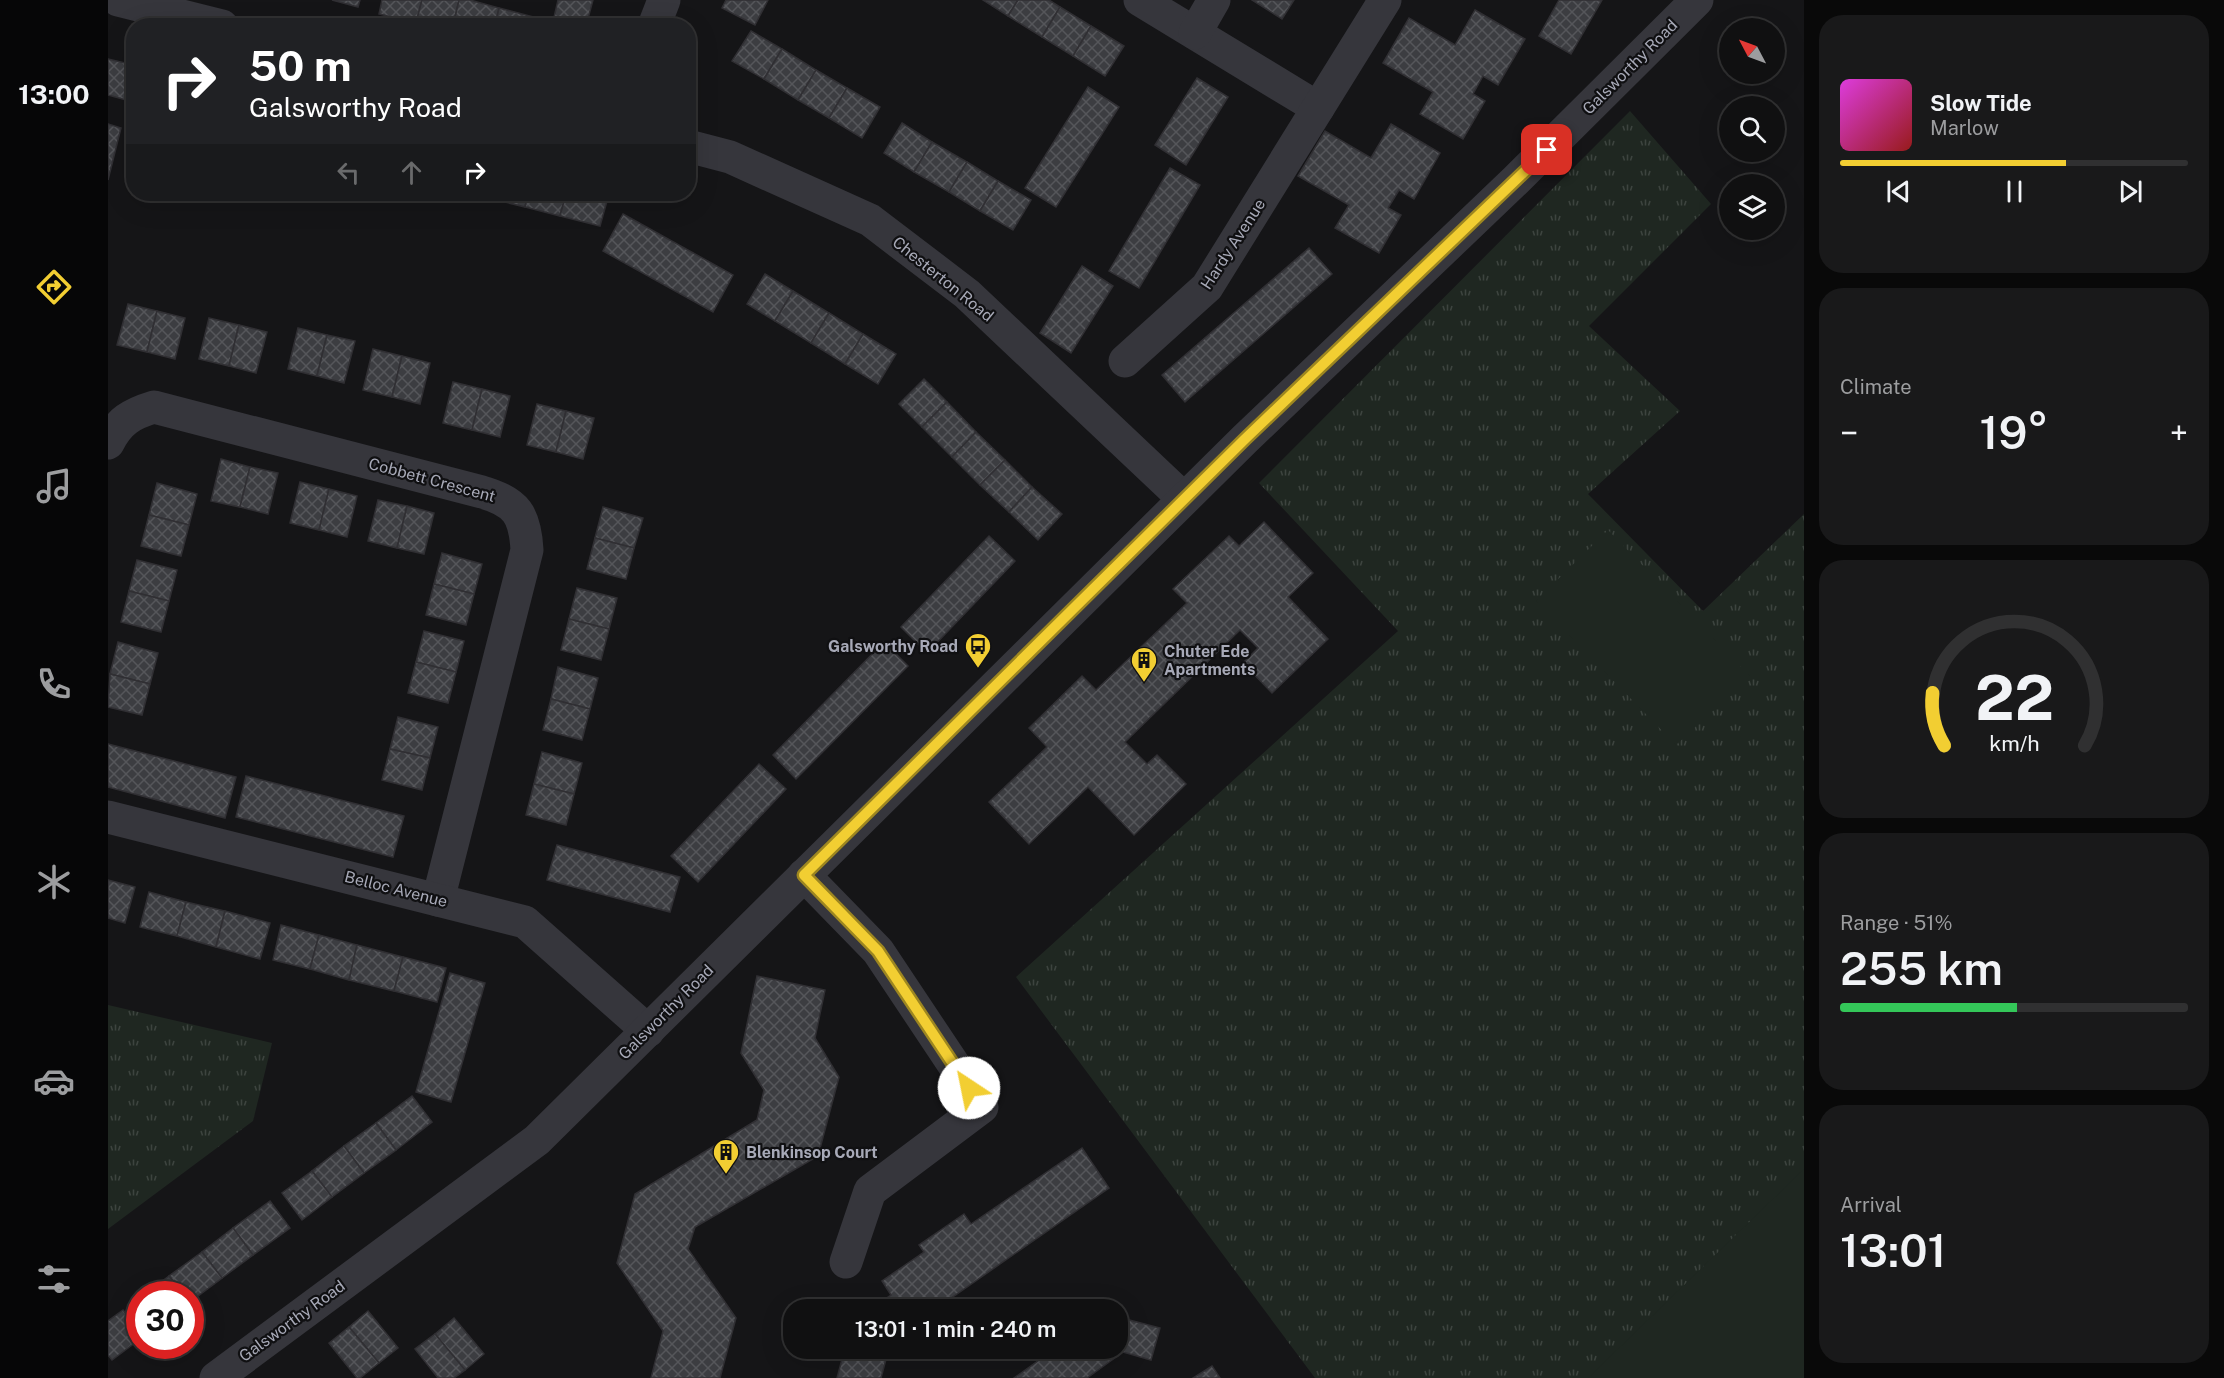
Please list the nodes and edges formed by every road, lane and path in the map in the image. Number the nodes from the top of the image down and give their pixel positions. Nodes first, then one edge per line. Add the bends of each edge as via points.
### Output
1 (118, 0) edge
2 (664, 0) edge
3 (1140, 0) edge
4 (1214, 0) edge
5 (1384, 0) edge
6 (1697, 0) edge
7 (190, 18) edge
8 (657, 18) edge
9 (1194, 33) junction
10 (1318, 108) junction
11 (696, 148) edge
12 (1125, 361) dead end
13 (108, 443) edge
14 (1184, 499) junction
15 (108, 817) edge
16 (804, 875) junction
17 (438, 900) junction
18 (648, 1030) junction
19 (846, 1263) dead end
20 (216, 1378) edge

1 - 7 street
2 - 8 street
3 - 9 street
4 - 9 street
5 - 10 street, Hardy Avenue
6 - 14 street, Galsworthy Road
9 - 10 street
10 - 12 street, Hardy Avenue via 1207,287
11 - 14 street, Chesterton Road via 730,157 870,220 967,294
13 - 17 street, Cobbett Crescent via 114,430 132,413 154,407 482,492 502,498 515,509 526,527 527,550
14 - 16 street, Galsworthy Road
15 - 17 street, Belloc Avenue
16 - 18 street, Galsworthy Road
16 - 19 street via 878,951 982,1107 870,1191
17 - 18 street, Belloc Avenue via 525,922
18 - 20 street, Galsworthy Road via 537,1140

